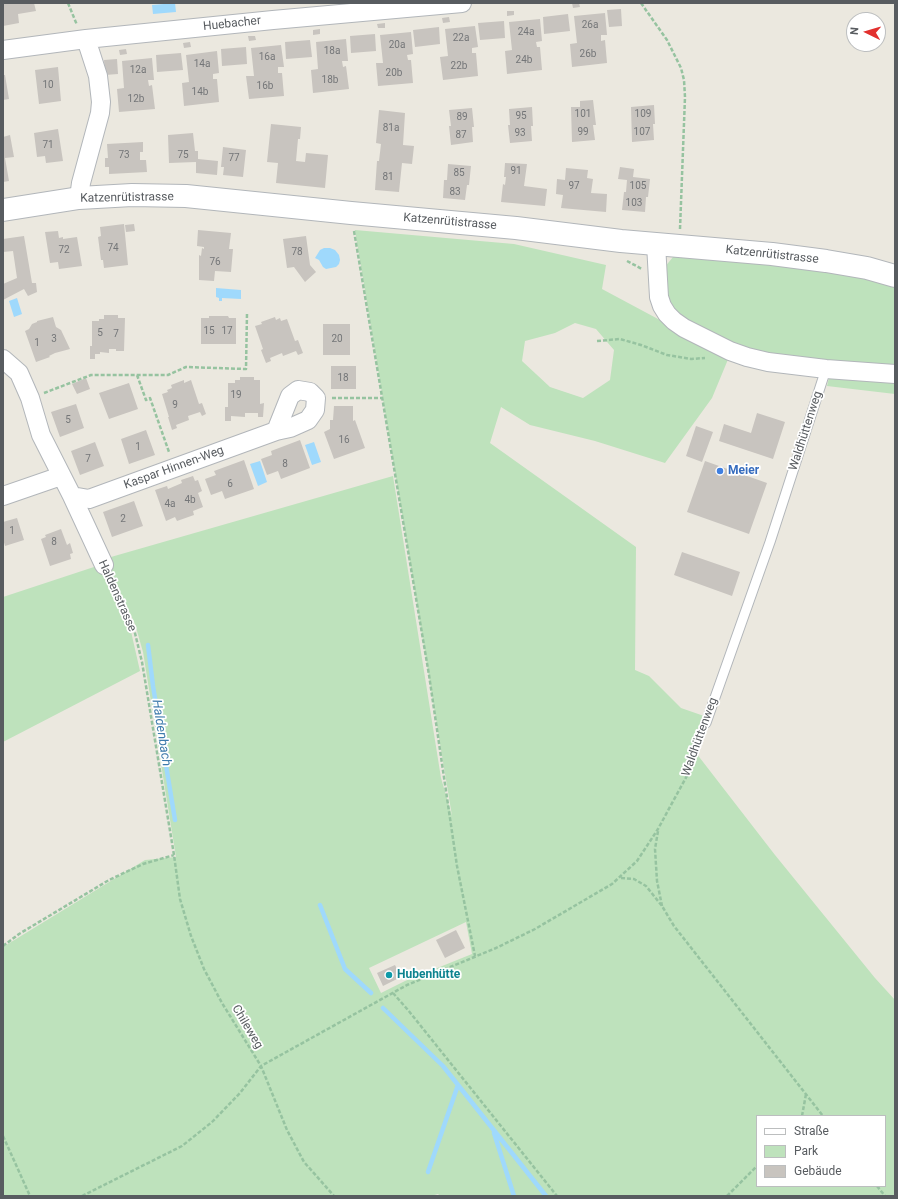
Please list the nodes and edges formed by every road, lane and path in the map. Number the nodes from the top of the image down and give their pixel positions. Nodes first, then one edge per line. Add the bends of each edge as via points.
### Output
1 (68, 3) edge
2 (462, 3) edge
3 (641, 3) edge
4 (86, 39) junction
5 (3, 50) edge
6 (79, 198) junction
7 (3, 210) edge
8 (351, 214) junction
9 (656, 244) junction
10 (680, 246) junction
11 (895, 276) edge
12 (247, 313) dead end
13 (597, 341) dead end
14 (718, 344) junction
15 (3, 359) edge
16 (826, 369) junction
17 (895, 374) edge
18 (137, 375) junction
19 (30, 398) junction
20 (316, 398) junction
21 (382, 398) junction
22 (276, 431) junction
23 (175, 468) junction
24 (61, 476) junction
25 (3, 496) edge
26 (72, 496) junction
27 (104, 565) joint
28 (706, 723) joint
29 (658, 829) junction
30 (174, 855) junction
31 (620, 878) junction
32 (662, 906) junction
33 (3, 946) edge
34 (475, 956) junction
35 (392, 993) junction
36 (261, 1066) junction
37 (806, 1094) junction
38 (802, 1115) edge
39 (822, 1115) edge
40 (3, 1136) edge
41 (756, 1167) edge
42 (878, 1187) edge
43 (30, 1196) edge
44 (82, 1196) edge
45 (334, 1196) edge
46 (557, 1196) edge
47 (728, 1196) edge
48 (885, 1196) edge

1 - 4 path
2 - 4 street, Huebacher
3 - 10 path via 667,40 684,80
4 - 5 street, Huebacher
4 - 6 street via 98,76 101,102
6 - 7 street, Katzenrütistrasse
6 - 8 street, Katzenrütistrasse via 132,195 186,196
8 - 9 street, Katzenrütistrasse via 516,228
8 - 21 path
9 - 10 street, Katzenrütistrasse
9 - 14 street via 657,285 662,306 674,321 684,328
10 - 11 street, Katzenrütistrasse via 826,260
12 - 18 path via 246,369 186,367 168,375
13 - 14 path via 620,339 668,355 691,359 705,358
14 - 16 street via 730,351 768,362
15 - 19 street, Haldenstrasse via 19,373
16 - 17 street
16 - 28 lane, Waldhüttenweg via 770,542
18 - 19 path via 91,375
18 - 23 path via 146,400 150,398
19 - 24 street, Haldenstrasse via 41,435
20 - 21 path
20 - 22 street, Kaspar Hinnen-Weg via 315,410 308,420
20 - 22 street via 310,392 298,390 290,396
21 - 34 path
22 - 23 street, Kaspar Hinnen-Weg
23 - 26 street, Kaspar Hinnen-Weg via 89,499
24 - 25 street
24 - 26 street, Haldenstrasse
26 - 27 street, Haldenstrasse
27 - 30 path, Haldenstrasse via 133,625
28 - 29 path, Waldhüttenweg via 690,772
29 - 31 path, Waldhüttenweg via 637,861
29 - 32 path via 655,849
30 - 33 path via 143,864 109,880
30 - 36 path, Chileweg via 180,899 201,962 222,1003
31 - 32 path via 634,879 646,886
31 - 34 path, Waldhüttenweg via 535,929
32 - 37 path via 674,926
34 - 35 path, Waldhüttenweg
35 - 36 path, Waldhüttenweg
35 - 46 path
36 - 44 path via 212,1122 182,1146
36 - 45 path, Chileweg via 287,1130 304,1162
37 - 38 path
37 - 39 path
40 - 43 path
41 - 47 path
42 - 48 path

